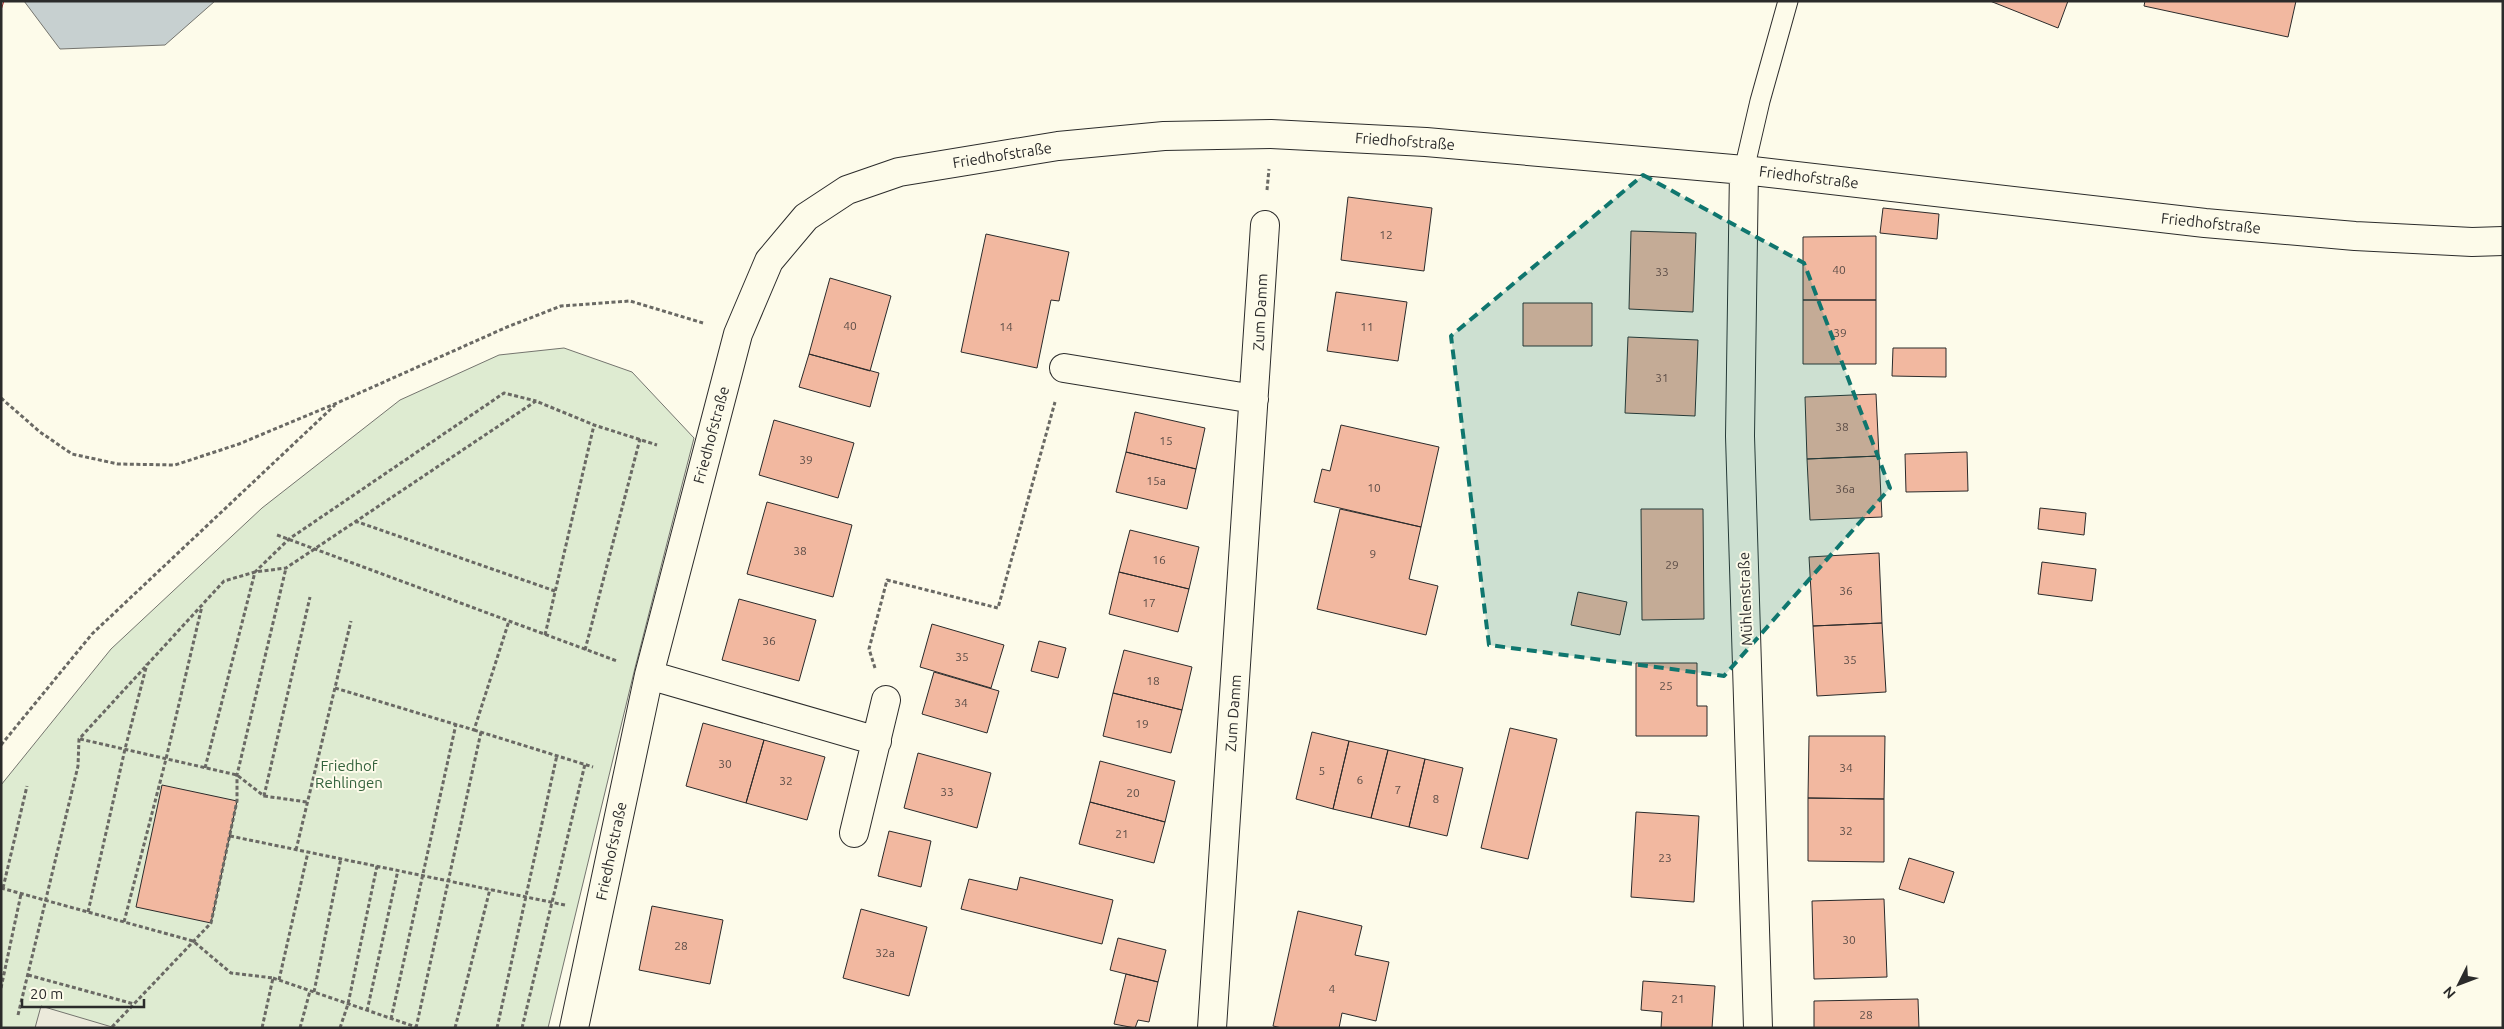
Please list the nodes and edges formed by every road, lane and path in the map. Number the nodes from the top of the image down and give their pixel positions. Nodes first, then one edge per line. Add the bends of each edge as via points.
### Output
1 (1788, 1) edge
2 (1271, 134) junction
3 (1744, 170) junction
4 (1265, 225) joint
5 (2503, 241) edge
6 (738, 334) junction
7 (1064, 368) joint
8 (1, 398) edge
9 (1254, 399) junction
10 (536, 401) junction
11 (337, 403) junction
12 (594, 425) junction
13 (640, 439) junction
14 (657, 445) dead end
15 (355, 521) junction
16 (278, 535) dead end
17 (289, 539) junction
18 (313, 548) junction
19 (286, 568) junction
20 (255, 572) junction
21 (555, 591) junction
22 (310, 597) dead end
23 (202, 605) junction
24 (351, 621) dead end
25 (509, 621) junction
26 (545, 635) junction
27 (585, 650) junction
28 (147, 664) junction
29 (649, 675) junction
30 (335, 688) junction
31 (886, 700) joint
32 (456, 724) junction
33 (474, 730) junction
34 (481, 732) junction
35 (79, 739) junction
36 (877, 740) junction
37 (1, 745) edge
38 (125, 749) junction
39 (557, 755) junction
40 (166, 759) junction
41 (585, 764) junction
42 (205, 768) junction
43 (602, 769) dead end
44 (237, 775) junction
45 (27, 786) dead end
46 (264, 796) junction
47 (307, 802) junction
48 (854, 834) dead end
49 (230, 836) junction
50 (296, 850) junction
51 (308, 852) junction
52 (341, 858) junction
53 (377, 866) junction
54 (398, 870) junction
55 (422, 876) junction
56 (448, 880) junction
57 (2, 888) edge
58 (490, 889) junction
59 (21, 894) junction
60 (526, 898) junction
61 (47, 900) junction
62 (551, 903) junction
63 (88, 912) junction
64 (598, 912) junction
65 (124, 922) junction
66 (192, 941) junction
67 (28, 975) junction
68 (273, 978) junction
69 (279, 980) junction
70 (1, 988) edge
71 (312, 992) junction
72 (134, 1004) junction
73 (348, 1004) junction
74 (367, 1011) junction
75 (18, 1015) dead end
76 (391, 1019) junction
77 (112, 1027) edge
78 (262, 1028) edge
79 (300, 1028) edge
80 (340, 1028) edge
81 (416, 1028) edge
82 (455, 1028) edge
83 (497, 1028) edge
84 (522, 1028) edge
85 (574, 1028) edge
86 (1212, 1028) edge
87 (1758, 1028) edge

1 - 3 lane
2 - 3 street, Friedhofstraße via 1426,142
2 - 4 path
2 - 6 street, Friedhofstraße via 1164,136 1058,146 899,172 847,190 806,217 769,261
3 - 5 street, Friedhofstraße via 2205,223 2355,236
3 - 87 street, Mühlenstraße via 1740,436
4 - 9 street, Zum Damm
6 - 11 path via 630,301 561,306
6 - 29 street, Friedhofstraße
7 - 9 street
7 - 31 path via 998,608 887,580 869,649
8 - 11 path via 40,432 72,454 118,464 175,465 239,444
9 - 86 street, Zum Damm
10 - 12 path
10 - 15 path
10 - 17 path via 504,393
11 - 37 path via 92,634
12 - 13 path
12 - 21 path
13 - 14 path
13 - 27 path
15 - 18 path
15 - 21 path
16 - 17 path
17 - 18 path
17 - 20 path
18 - 19 path
18 - 25 path
19 - 20 path
19 - 44 path
20 - 23 path via 224,581
20 - 42 path
21 - 26 path
22 - 46 path
23 - 28 path
23 - 40 path
24 - 30 path
25 - 26 path
25 - 33 path
26 - 27 path
27 - 29 path
28 - 35 path
28 - 38 path
29 - 36 street
29 - 64 street, Friedhofstraße
30 - 32 path
30 - 47 path
31 - 36 street
32 - 33 path
32 - 55 path
33 - 34 path
34 - 39 path
34 - 56 path
35 - 38 path
35 - 61 path via 78,766
36 - 48 street
38 - 40 path
38 - 63 path
39 - 41 path
39 - 60 path
40 - 42 path
40 - 65 path
41 - 43 path
41 - 62 path
42 - 44 path
44 - 46 path
44 - 49 path via 237,801
45 - 57 path
46 - 47 path
47 - 50 path
49 - 50 path
49 - 66 path via 211,923
50 - 51 path
51 - 52 path
51 - 69 path
52 - 53 path
52 - 71 path
53 - 54 path
53 - 73 path
54 - 55 path
54 - 74 path
55 - 56 path
55 - 76 path
56 - 58 path
56 - 81 path
57 - 59 path
58 - 60 path
58 - 82 path
59 - 61 path
59 - 70 path
60 - 62 path
60 - 83 path
61 - 63 path
61 - 67 path
62 - 64 path
62 - 84 path
63 - 65 path
64 - 85 street, Friedhofstraße
65 - 66 path
66 - 68 path via 232,973
66 - 72 path
67 - 72 path
67 - 75 path
68 - 69 path
68 - 78 path
69 - 71 path
71 - 73 path
71 - 79 path
72 - 77 path
73 - 74 path
73 - 80 path
74 - 76 path
76 - 81 path

